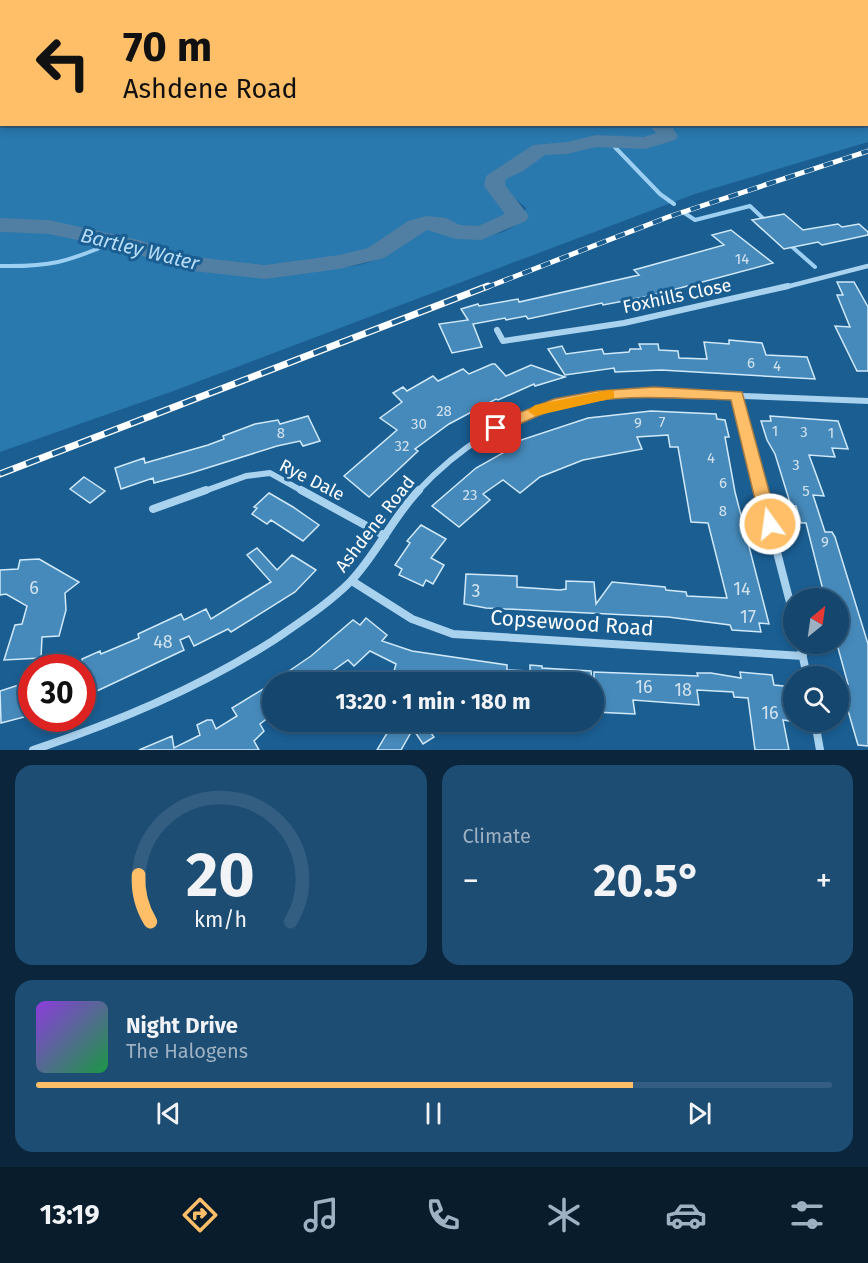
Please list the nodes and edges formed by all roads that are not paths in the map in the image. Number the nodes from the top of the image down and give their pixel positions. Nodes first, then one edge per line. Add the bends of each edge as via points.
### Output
1 (868, 266) edge
2 (497, 330) dead end
3 (737, 395) junction
4 (868, 401) edge
5 (153, 509) dead end
6 (385, 536) junction
7 (352, 581) junction
8 (786, 588) edge
9 (803, 656) joint
10 (805, 666) edge
11 (817, 732) edge
12 (33, 750) edge
13 (820, 750) edge

1 - 2 street, Foxhills Close via 728,302 624,323 503,341
3 - 4 street, Ashdene Road
3 - 6 street, Ashdene Road via 612,394 532,412 496,428 448,463 413,497
3 - 8 street
5 - 6 street, Rye Dale via 246,476 270,472
6 - 7 street, Ashdene Road
7 - 9 street, Copsewood Road via 425,626 453,634
7 - 12 street, Ashdene Road via 309,616 205,681 123,718
9 - 10 street
11 - 13 street

